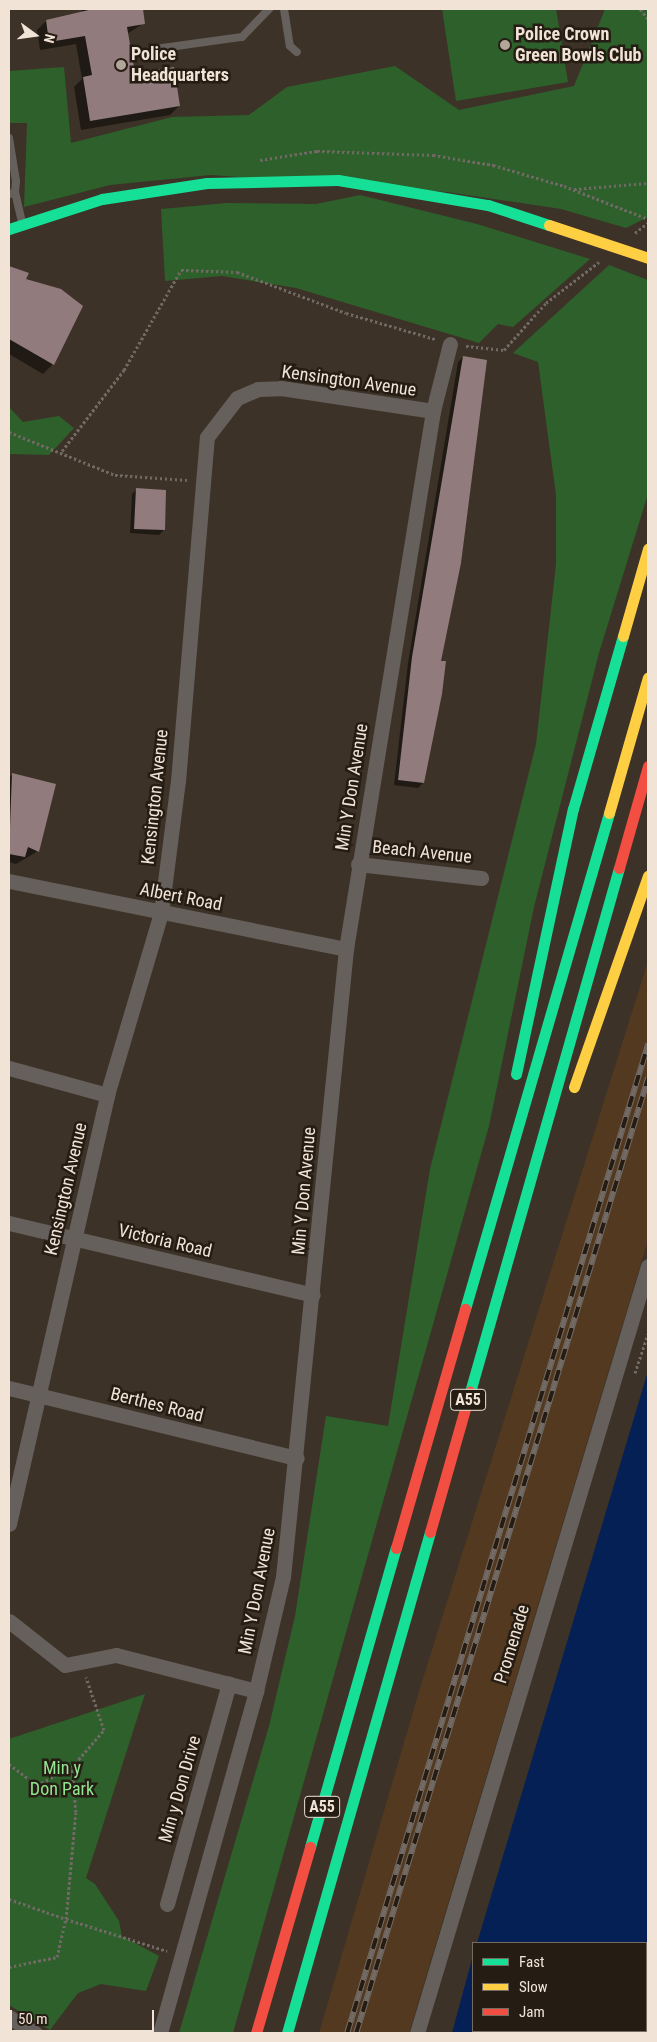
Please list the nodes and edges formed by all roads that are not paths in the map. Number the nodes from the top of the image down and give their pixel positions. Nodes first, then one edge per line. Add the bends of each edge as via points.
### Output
1 (269, 9) edge
2 (284, 9) edge
3 (155, 49) dead end
4 (297, 52) dead end
5 (9, 138) edge
6 (12, 193) edge
7 (23, 224) junction
8 (9, 229) edge
9 (648, 258) edge
10 (450, 344) road end
11 (433, 411) junction
12 (648, 549) edge
13 (648, 677) edge
14 (648, 766) edge
15 (358, 864) junction
16 (648, 876) edge
17 (481, 878) dead end
18 (9, 881) edge
19 (161, 913) junction
20 (346, 949) junction
21 (9, 1068) edge
22 (512, 1091) dead end
23 (107, 1095) junction
24 (570, 1101) dead end
25 (506, 1120) dead end
26 (559, 1128) dead end
27 (9, 1223) edge
28 (74, 1240) junction
29 (648, 1266) edge
30 (313, 1295) junction
31 (492, 1314) junction
32 (464, 1315) junction
33 (9, 1388) edge
34 (35, 1395) junction
35 (297, 1458) junction
36 (9, 1524) edge
37 (9, 1621) edge
38 (229, 1684) junction
39 (256, 1691) junction
40 (167, 1904) dead end
41 (9, 2017) edge
42 (35, 2033) edge
43 (160, 2033) edge
44 (256, 2033) edge
45 (287, 2033) edge
46 (417, 2033) edge

1 - 3 lane via 242,37
2 - 4 lane via 290,46
5 - 6 lane
6 - 7 lane
7 - 8 main road
7 - 9 main road via 102,199 207,183 338,180 388,185 488,205
10 - 11 street, Min Y Don Avenue
11 - 15 street, Min Y Don Avenue
11 - 19 street, Kensington Avenue via 281,388 258,389 237,398 206,437 178,781
12 - 22 main road via 572,809
13 - 32 main road, A55
14 - 31 main road, A55
15 - 17 street, Beach Avenue
15 - 20 street, Min Y Don Avenue
16 - 24 main road
18 - 19 street, Albert Road
19 - 20 street, Albert Road
19 - 23 street, Kensington Avenue
20 - 30 street, Min Y Don Avenue
21 - 23 street
23 - 28 street, Kensington Avenue
25 - 32 main road
26 - 31 main road
27 - 28 street, Victoria Road
28 - 30 street, Victoria Road
28 - 34 street, Kensington Avenue
29 - 46 street, Promenade
30 - 35 street, Min Y Don Avenue
31 - 45 main road, A55
32 - 44 main road, A55
33 - 34 street, Berthes Road
34 - 35 street, Berthes Road
34 - 36 street, Kensington Avenue
35 - 39 street, Min Y Don Avenue via 283,1577
37 - 38 street via 65,1665 82,1665 116,1655
38 - 39 street
38 - 40 street, Min y Don Drive
39 - 43 street, Min Y Don Avenue
41 - 42 street

